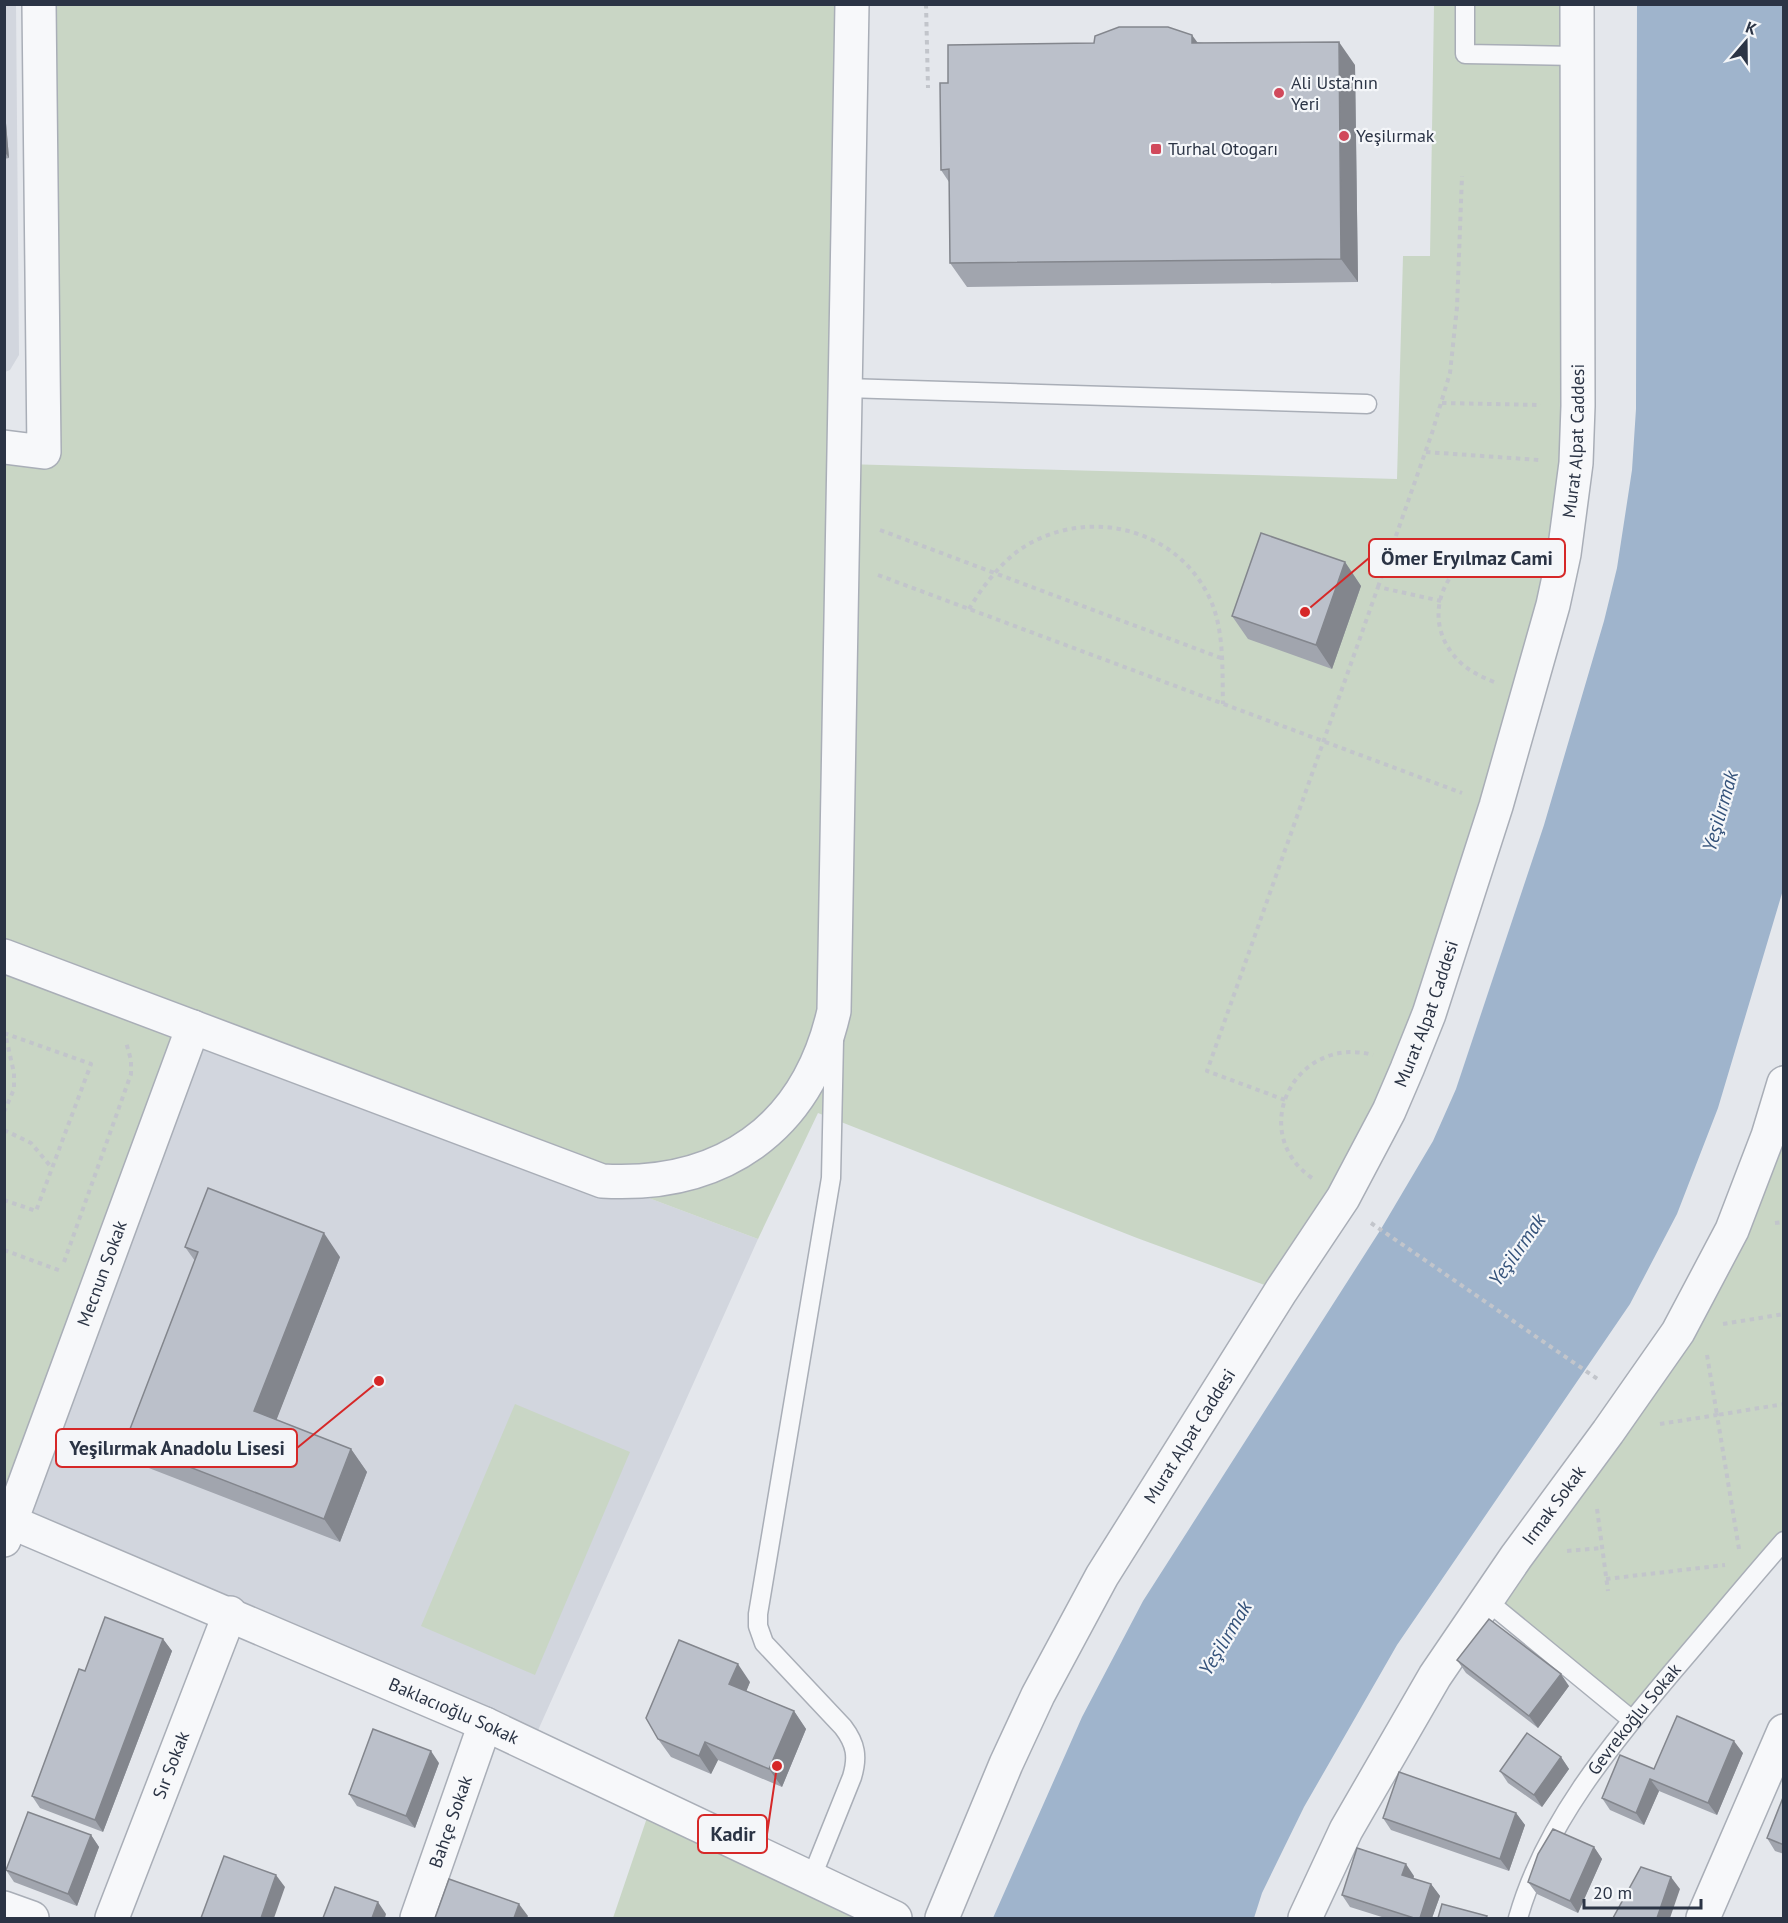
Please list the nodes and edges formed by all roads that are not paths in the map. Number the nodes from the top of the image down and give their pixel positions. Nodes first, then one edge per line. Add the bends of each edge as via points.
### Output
1 (39, 4) edge
2 (852, 4) edge
3 (1465, 4) edge
4 (1577, 4) edge
5 (1576, 56) junction
6 (845, 388) junction
7 (1367, 404) dead end
8 (4, 447) edge
9 (4, 956) edge
10 (834, 1011) junction
11 (193, 1027) junction
12 (1784, 1083) edge
13 (7, 1527) edge
14 (1784, 1541) edge
15 (1486, 1600) junction
16 (230, 1613) junction
17 (1632, 1720) junction
18 (485, 1724) junction
19 (1784, 1731) edge
20 (811, 1879) junction
21 (4, 1908) edge
22 (32, 1918) edge
23 (112, 1918) edge
24 (417, 1918) edge
25 (895, 1918) edge
26 (942, 1918) edge
27 (1305, 1918) edge
28 (1518, 1918) edge
29 (1703, 1918) edge

1 - 8 street via 44,452
2 - 6 street
3 - 5 lane via 1465,54
4 - 5 street, Murat Alpat Caddesi
5 - 26 street, Murat Alpat Caddesi via 1578,406 1576,463 1564,554 1496,806 1429,1014 1389,1111 1343,1198 1102,1576 1038,1695
6 - 7 lane
6 - 10 street
9 - 11 street
10 - 11 street via 827,1042 814,1072 777,1123 726,1160 665,1180 634,1183 602,1181
10 - 20 lane via 831,1178 758,1614 764,1643 843,1727 856,1751 852,1777
11 - 13 street, Mecnun Sokak
12 - 15 street, Irmak Sokak via 1768,1136 1690,1330 1599,1445
13 - 16 street, Baklacıoğlu Sokak
14 - 17 lane, Gevrekoğlu Sokak
15 - 17 lane
15 - 27 street, Irmak Sokak via 1386,1757
16 - 18 street, Baklacıoğlu Sokak
16 - 23 street, Sır Sokak
17 - 28 lane, Gevrekoğlu Sokak via 1562,1818 1538,1862
18 - 20 street, Baklacıoğlu Sokak
18 - 24 street, Bahçe Sokak
19 - 29 street
20 - 25 street, Baklacıoğlu Sokak
21 - 22 street

